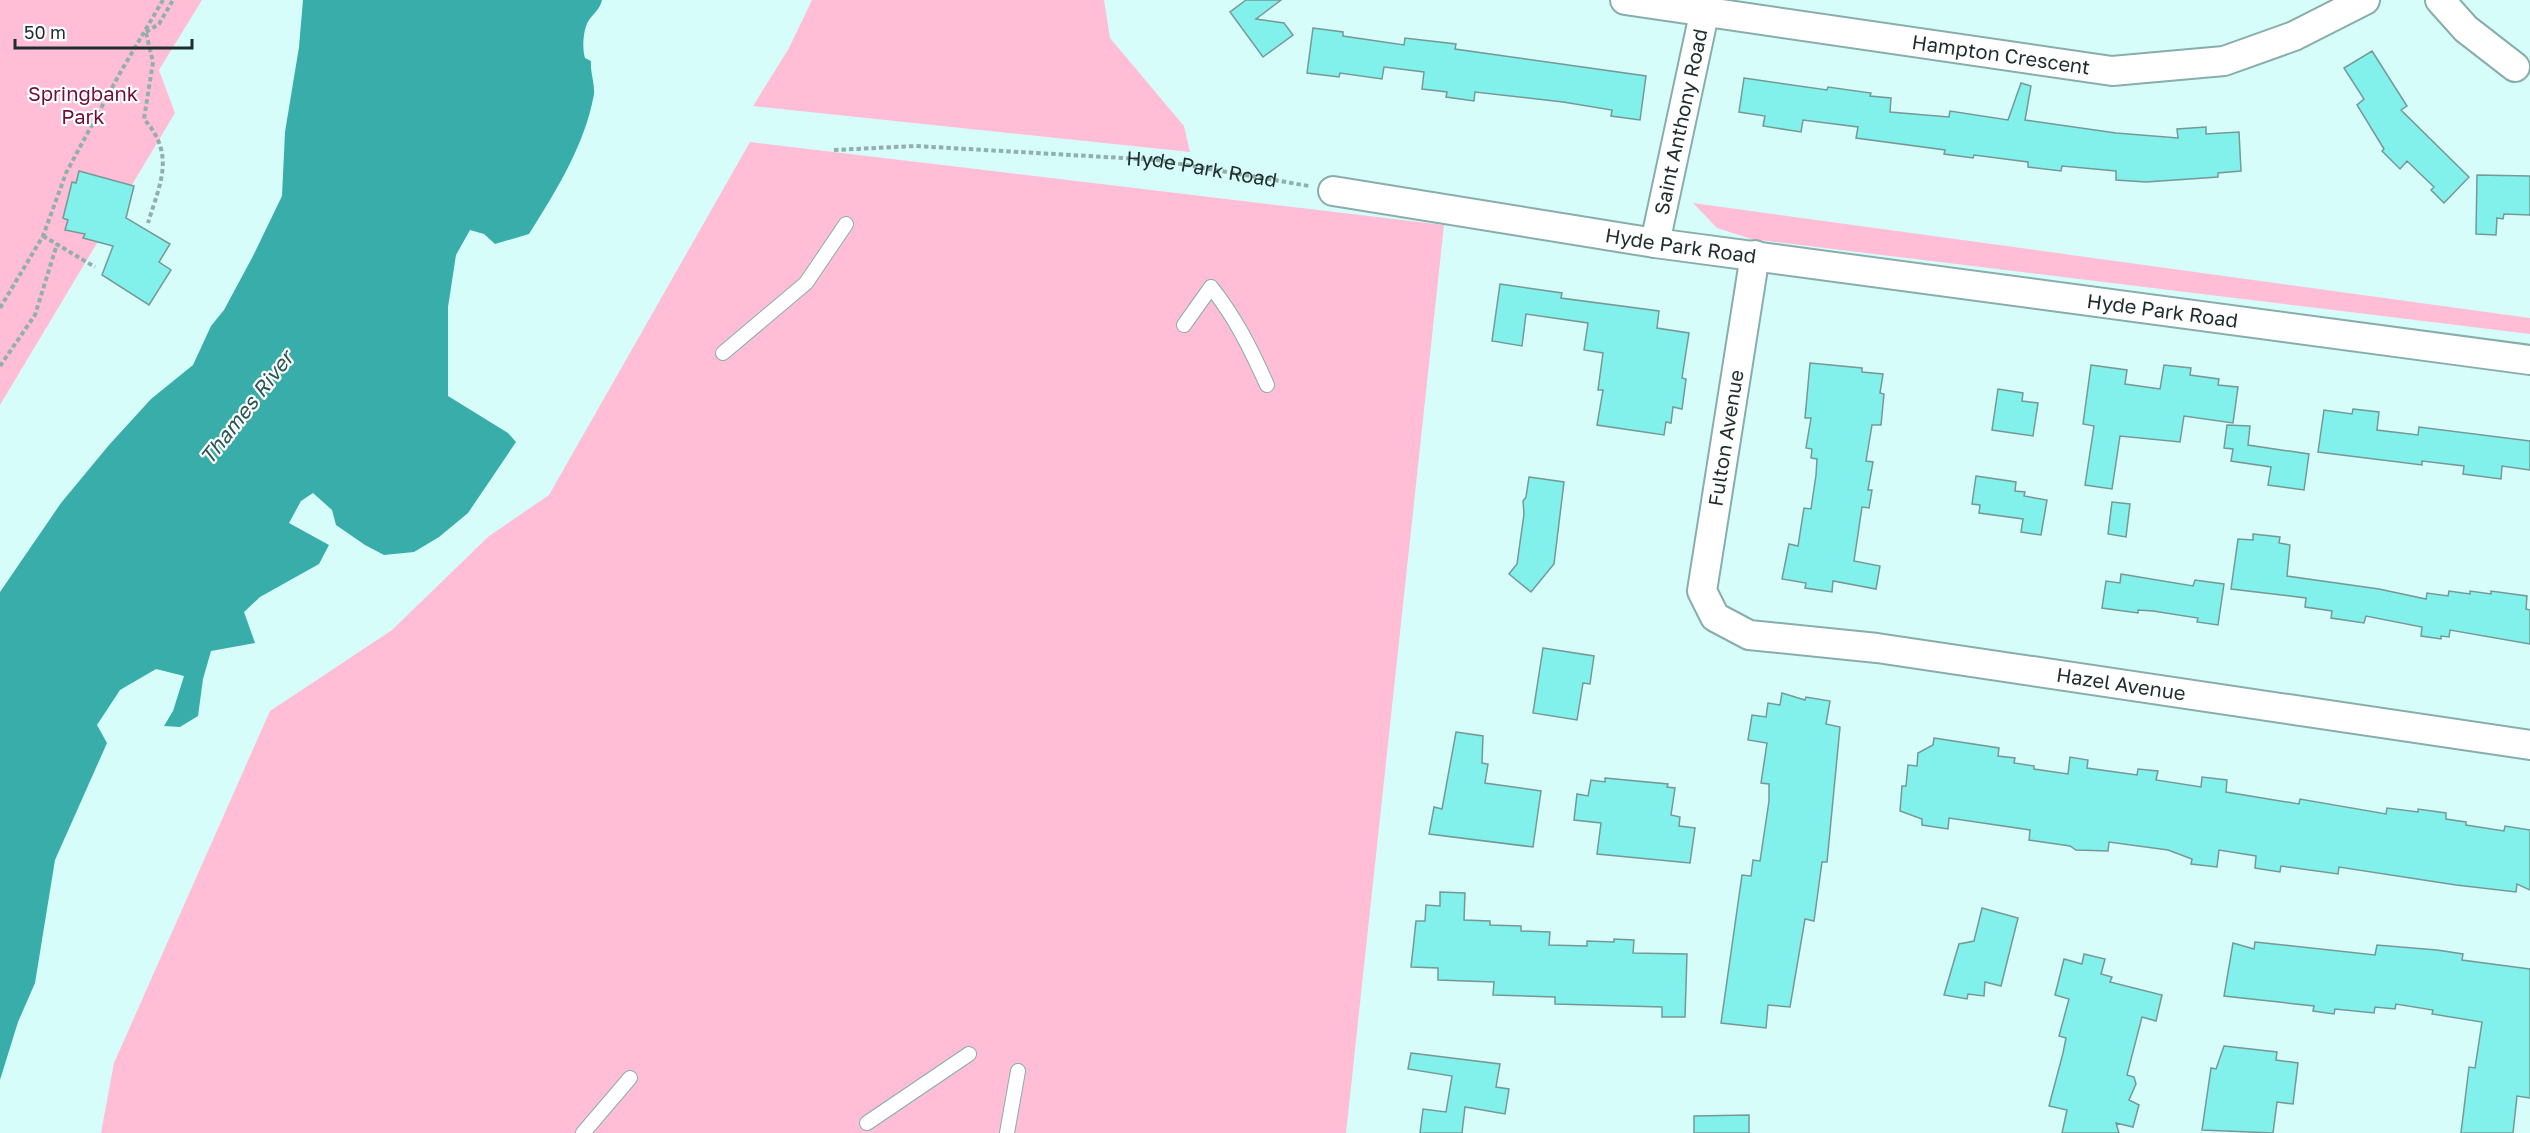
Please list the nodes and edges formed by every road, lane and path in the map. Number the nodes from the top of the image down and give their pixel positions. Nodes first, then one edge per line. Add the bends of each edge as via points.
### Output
1 (163, 0) edge
2 (173, 0) edge
3 (1624, 0) edge
4 (2366, 0) edge
5 (2440, 0) edge
6 (1706, 7) edge
7 (146, 32) junction
8 (2515, 68) dead end
9 (834, 150) dead end
10 (1333, 191) joint
11 (148, 223) dead end
12 (846, 225) dead end
13 (43, 236) junction
14 (1655, 243) junction
15 (57, 244) junction
16 (1755, 255) junction
17 (95, 267) dead end
18 (0, 308) edge
19 (1184, 325) dead end
20 (723, 353) dead end
21 (2530, 360) edge
22 (0, 366) edge
23 (1267, 385) dead end
24 (1715, 617) joint
25 (2530, 745) edge
26 (969, 1054) dead end
27 (1018, 1071) dead end
28 (630, 1078) dead end
29 (867, 1123) dead end
30 (583, 1133) edge
31 (1007, 1133) edge

1 - 7 path
2 - 7 path via 159,24
3 - 6 street, Hampton Crescent
4 - 6 street, Hampton Crescent via 2294,36 2224,61 2112,71
5 - 8 street via 2466,29
6 - 14 street, Saint Anthony Road
7 - 11 path via 153,62 144,119 163,149 165,170
7 - 13 path via 66,173
9 - 10 path, Hyde Park Road via 916,146 1157,160
10 - 14 street, Hyde Park Road
12 - 20 lane via 806,283
13 - 15 path
13 - 18 path
14 - 16 street, Hyde Park Road
15 - 17 path
15 - 22 path via 35,315
16 - 21 street, Hyde Park Road
16 - 24 street, Fulton Avenue via 1702,591
19 - 23 lane via 1211,287 1240,328
24 - 25 street, Hazel Avenue via 1749,635 1877,648
26 - 29 lane
27 - 31 lane
28 - 30 lane

